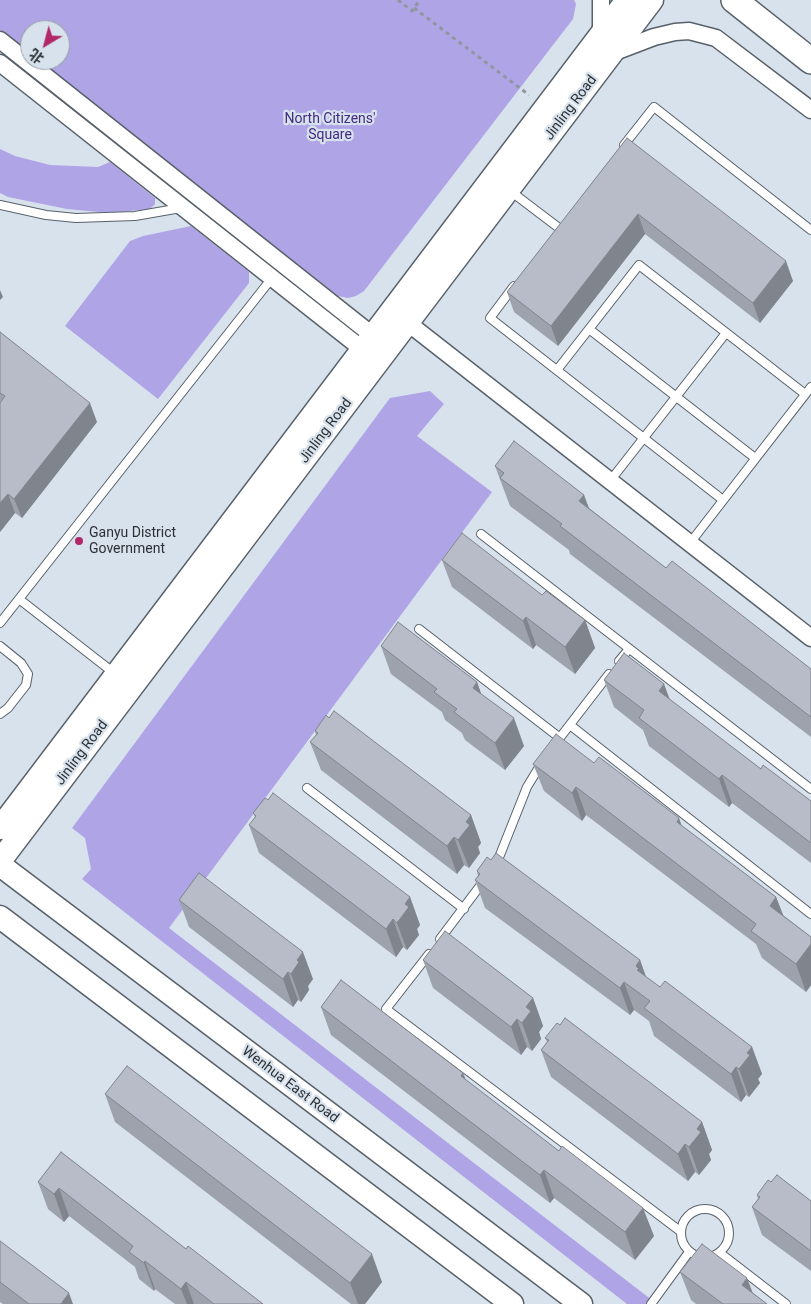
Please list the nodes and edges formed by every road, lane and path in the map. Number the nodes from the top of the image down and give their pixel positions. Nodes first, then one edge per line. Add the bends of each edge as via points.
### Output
1 (398, 0) edge
2 (420, 0) edge
3 (600, 0) edge
4 (627, 0) edge
5 (652, 0) edge
6 (734, 0) edge
7 (414, 8) junction
8 (0, 40) edge
9 (606, 44) junction
10 (811, 60) edge
11 (0, 63) edge
12 (545, 108) junction
13 (811, 110) edge
14 (618, 153) edge
15 (509, 189) junction
16 (0, 205) edge
17 (183, 207) junction
18 (565, 221) edge
19 (559, 228) junction
20 (811, 230) edge
21 (553, 236) edge
22 (272, 278) junction
23 (519, 280) edge
24 (408, 323) junction
25 (589, 329) junction
26 (726, 333) junction
27 (376, 349) junction
28 (557, 370) junction
29 (811, 387) edge
30 (805, 394) junction
31 (676, 396) junction
32 (644, 438) junction
33 (755, 458) junction
34 (610, 481) junction
35 (723, 500) junction
36 (481, 534) dead end
37 (690, 542) junction
38 (19, 599) junction
39 (0, 623) edge
40 (419, 629) dead end
41 (811, 638) edge
42 (0, 646) edge
43 (630, 648) junction
44 (116, 675) junction
45 (0, 714) edge
46 (570, 725) junction
47 (560, 738) junction
48 (307, 788) dead end
49 (811, 789) edge
50 (0, 828) edge
51 (0, 861) edge
52 (0, 865) edge
53 (464, 909) junction
54 (811, 914) edge
55 (0, 917) edge
56 (680, 1231) junction
57 (690, 1252) junction
58 (720, 1253) junction
59 (512, 1304) edge
60 (581, 1304) edge
61 (651, 1304) edge
62 (786, 1304) edge

1 - 7 path via 412,11
2 - 7 path
3 - 9 street
4 - 9 street, Jinling Road
5 - 9 street, Jinling Road
6 - 10 main road
7 - 12 path
8 - 27 street
9 - 12 street, Jinling Road
9 - 13 street via 689,31 716,38
9 - 15 street, Jinling Road
11 - 17 street
12 - 27 street, Jinling Road
14 - 20 lane via 654,107
15 - 19 lane
15 - 24 street, Jinling Road
16 - 17 lane via 46,215 96,218 135,216
17 - 22 street
18 - 19 lane
19 - 21 lane
22 - 27 street
22 - 38 lane
23 - 28 lane via 490,318
24 - 27 street, Jinling Road
24 - 34 street
25 - 26 lane via 639,265
25 - 28 lane
25 - 31 lane
26 - 30 lane
26 - 31 lane
27 - 44 street, Jinling Road
27 - 51 street, Jinling Road
28 - 32 lane
29 - 30 lane
30 - 33 lane
31 - 32 lane
31 - 33 lane
32 - 34 lane
32 - 35 lane
33 - 35 lane
34 - 37 street
35 - 37 lane
36 - 43 lane
37 - 41 street
38 - 39 lane
38 - 44 lane
40 - 47 lane
42 - 45 lane via 22,663 28,674 26,685
43 - 46 lane
43 - 49 lane
44 - 50 street, Jinling Road
46 - 47 lane
46 - 54 lane
47 - 53 lane via 527,787 496,864
48 - 53 lane
52 - 60 street, Wenhua East Road
53 - 56 lane via 386,1008
55 - 59 street
56 - 57 lane via 684,1246
56 - 58 lane via 682,1223 694,1211 702,1208 719,1213 729,1228 729,1238
57 - 58 lane via 704,1258
57 - 61 lane
58 - 62 lane

